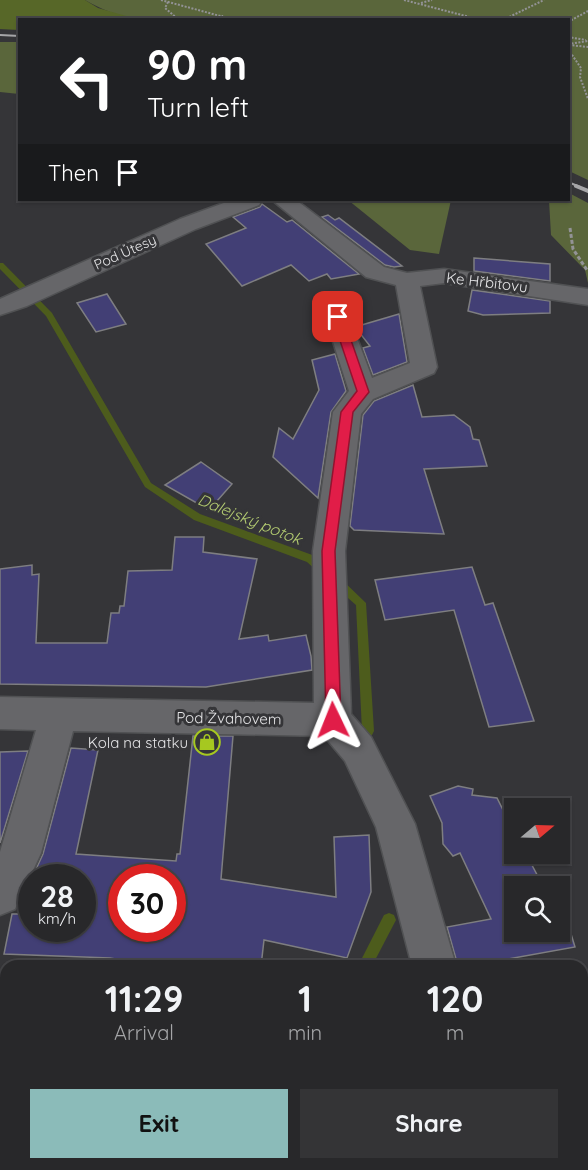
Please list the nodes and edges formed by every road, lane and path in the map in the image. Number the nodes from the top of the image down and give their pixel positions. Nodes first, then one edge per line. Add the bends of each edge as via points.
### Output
1 (161, 0) edge
2 (404, 0) edge
3 (432, 0) edge
4 (544, 0) edge
5 (168, 2) junction
6 (419, 3) junction
7 (588, 11) edge
8 (224, 15) junction
9 (175, 18) edge
10 (210, 18) edge
11 (231, 18) edge
12 (474, 18) edge
13 (507, 18) edge
14 (570, 21) edge
15 (570, 37) edge
16 (588, 40) edge
17 (570, 45) edge
18 (570, 46) edge
19 (588, 47) edge
20 (570, 49) edge
21 (588, 99) edge
22 (248, 201) edge
23 (284, 201) edge
24 (570, 228) dead end
25 (588, 274) edge
26 (407, 280) junction
27 (588, 297) edge
28 (9, 304) edge
29 (338, 317) dead end
30 (363, 392) junction
31 (0, 713) edge
32 (59, 714) junction
33 (333, 720) junction
34 (0, 894) edge
35 (432, 960) edge

1 - 5 path
2 - 6 path
3 - 6 path
4 - 13 path
5 - 8 path
5 - 9 path via 165,8
6 - 12 path
7 - 14 path
8 - 10 path
8 - 11 path
15 - 16 path
16 - 17 path
18 - 19 path
20 - 21 path via 581,68
22 - 28 street, Pod Útesy
23 - 26 street via 375,272
24 - 25 path via 573,249
26 - 27 street, Ke Hřbitovu via 444,276
26 - 30 street via 424,367
29 - 30 street
30 - 33 street via 347,412 329,566
31 - 32 street, Pod Žvahovem
32 - 33 street, Pod Žvahovem
32 - 34 street via 21,853
33 - 35 street via 358,749 395,824

